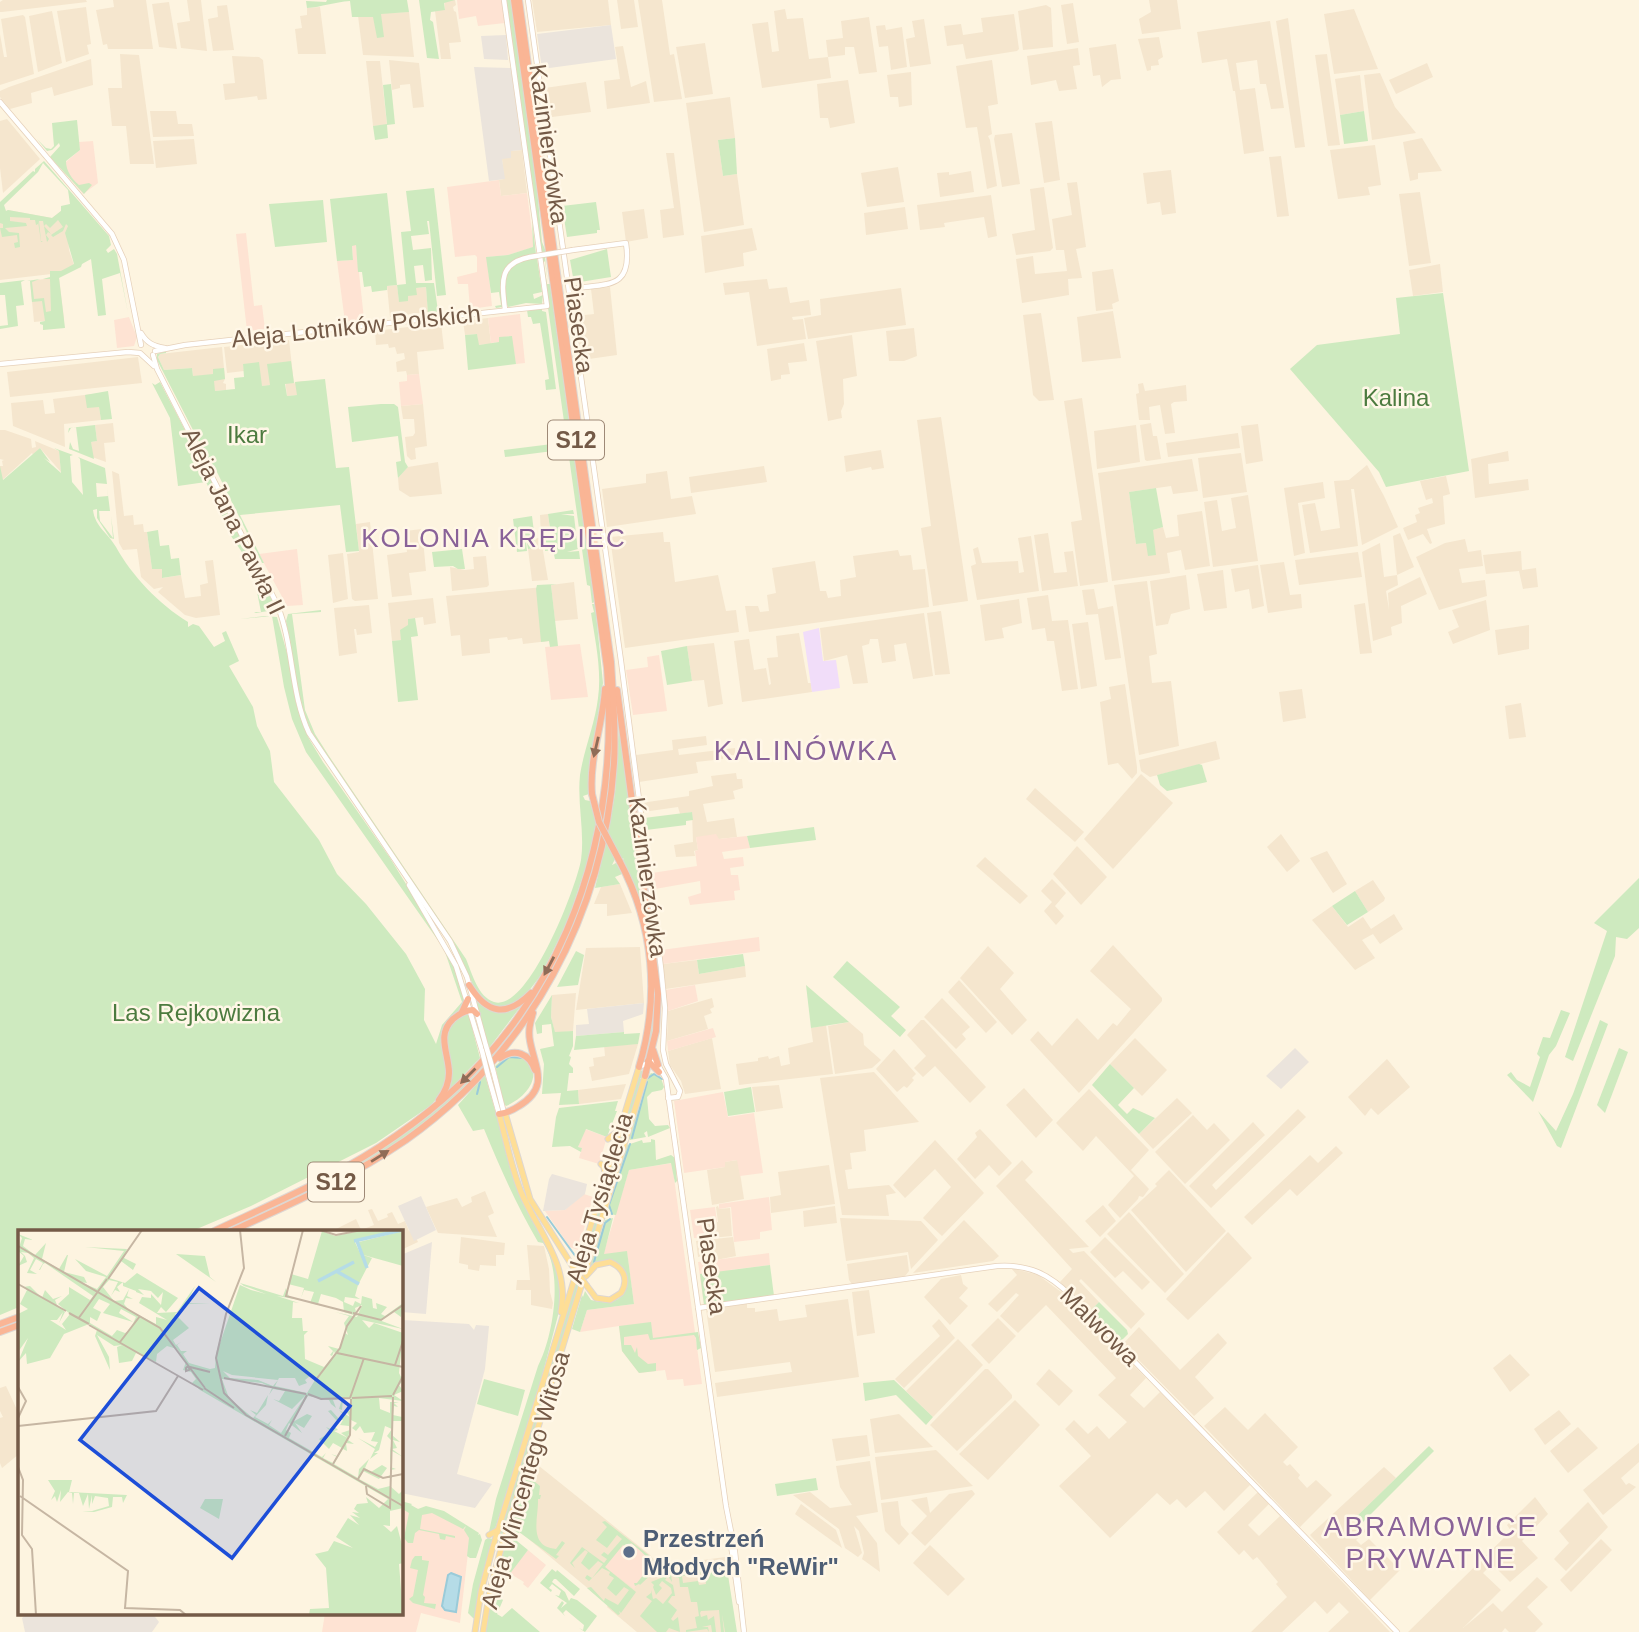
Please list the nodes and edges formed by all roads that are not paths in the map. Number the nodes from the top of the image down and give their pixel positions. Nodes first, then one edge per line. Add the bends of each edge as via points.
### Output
1 (504, 0) edge
2 (517, 0) edge
3 (528, 0) edge
4 (0, 102) edge
5 (570, 289) junction
6 (505, 310) junction
7 (142, 347) junction
8 (152, 353) junction
9 (1, 366) edge
10 (608, 655) junction
11 (395, 860) junction
12 (539, 984) junction
13 (469, 985) junction
14 (468, 999) junction
15 (536, 1006) junction
16 (474, 1012) junction
17 (461, 1014) junction
18 (484, 1049) junction
19 (644, 1049) junction
20 (653, 1049) junction
21 (649, 1062) junction
22 (639, 1067) junction
23 (491, 1068) junction
24 (658, 1069) junction
25 (645, 1076) junction
26 (668, 1098) junction
27 (434, 1107) junction
28 (502, 1112) junction
29 (621, 1126) junction
30 (608, 1139) dead end
31 (601, 1164) dead end
32 (603, 1185) junction
33 (216, 1230) edge
34 (234, 1230) edge
35 (584, 1287) junction
36 (698, 1308) junction
37 (18, 1317) edge
38 (0, 1324) edge
39 (18, 1325) edge
40 (568, 1328) joint
41 (558, 1329) junction
42 (0, 1332) edge
43 (498, 1530) junction
44 (489, 1535) dead end
45 (475, 1632) edge
46 (483, 1632) edge
47 (744, 1632) edge
48 (1397, 1632) edge

1 - 6 street, Aleja Lotników Polskich via 547,306
2 - 10 highway, Piasecka / S12
3 - 5 street, Kazimierzówka
4 - 7 street via 112,234 124,260
5 - 6 street, bridge via 622,278 628,263 626,243 516,261 505,271 502,284
5 - 26 street, Kazimierzówka via 662,981 663,1050 679,1087 679,1096
6 - 8 street, Aleja Lotników Polskich
7 - 8 street
7 - 8 street
7 - 9 street
8 - 11 street, Aleja Jana Pawła II via 277,604 288,638 299,708 309,733
10 -> 12 highway, S12 via 610,745 598,835 573,916
10 - 15 highway, S12 via 614,760 603,842 576,929
10 -> 19 highway, bridge via 592,794 599,822 640,910 652,1012
10 - 20 highway via 617,690 657,987
11 - 13 street, Aleja Jana Pawła II via 445,934
11 - 14 street, Aleja Jana Pawła II via 450,952
12 - 13 highway via 519,1003 501,1009 482,1003
12 -> 27 highway, S12 via 491,1051
13 - 16 street, Aleja Jana Pawła II
14 - 16 street, Aleja Jana Pawła II
14 - 17 highway
15 - 23 highway, S12
15 - 28 highway via 529,1034 538,1083 526,1101
16 - 17 highway
16 - 18 street, Aleja Jana Pawła II
17 - 27 highway via 445,1032 448,1080
18 - 23 street, Aleja Jana Pawła II, bridge
18 - 28 street, Aleja Jana Pawła II, bridge
19 - 21 highway
19 - 22 highway
20 - 21 highway
20 - 24 highway
21 - 22 street
21 - 24 highway
21 - 25 highway
22 - 29 main road, Aleja Tysiąclecia
23 - 28 street, Aleja Jana Pawła II
23 - 28 highway via 507,1054 517,1052 528,1057 534,1068 530,1092
34 -> 23 highway, S12 via 344,1178 396,1147
24 - 25 street
24 - 26 street, Piasecka
25 - 35 main road, Aleja Tysiąclecia
26 - 36 street, Piasecka
27 - 33 highway, S12 via 342,1169
28 - 35 main road, bridge via 530,1199
28 - 41 main road via 521,1191 559,1269 563,1302
29 - 30 main road
29 - 32 main road, Aleja Tysiąclecia
31 - 32 main road via 605,1169
32 - 41 main road, Aleja Tysiąclecia
35 - 35 main road via 591,1269 604,1262 618,1266 625,1278 621,1293 610,1300 596,1298
35 - 40 main road, Aleja Tysiąclecia
36 - 47 street, Piasecka
36 - 48 street, Malwowa via 998,1266 1037,1270 1071,1296
37 - 38 highway
39 - 42 highway
40 - 46 main road, Aleja Wincentego Witosa via 501,1549
41 - 43 main road, Aleja Wincentego Witosa
43 - 44 main road
43 - 45 main road, Aleja Wincentego Witosa

